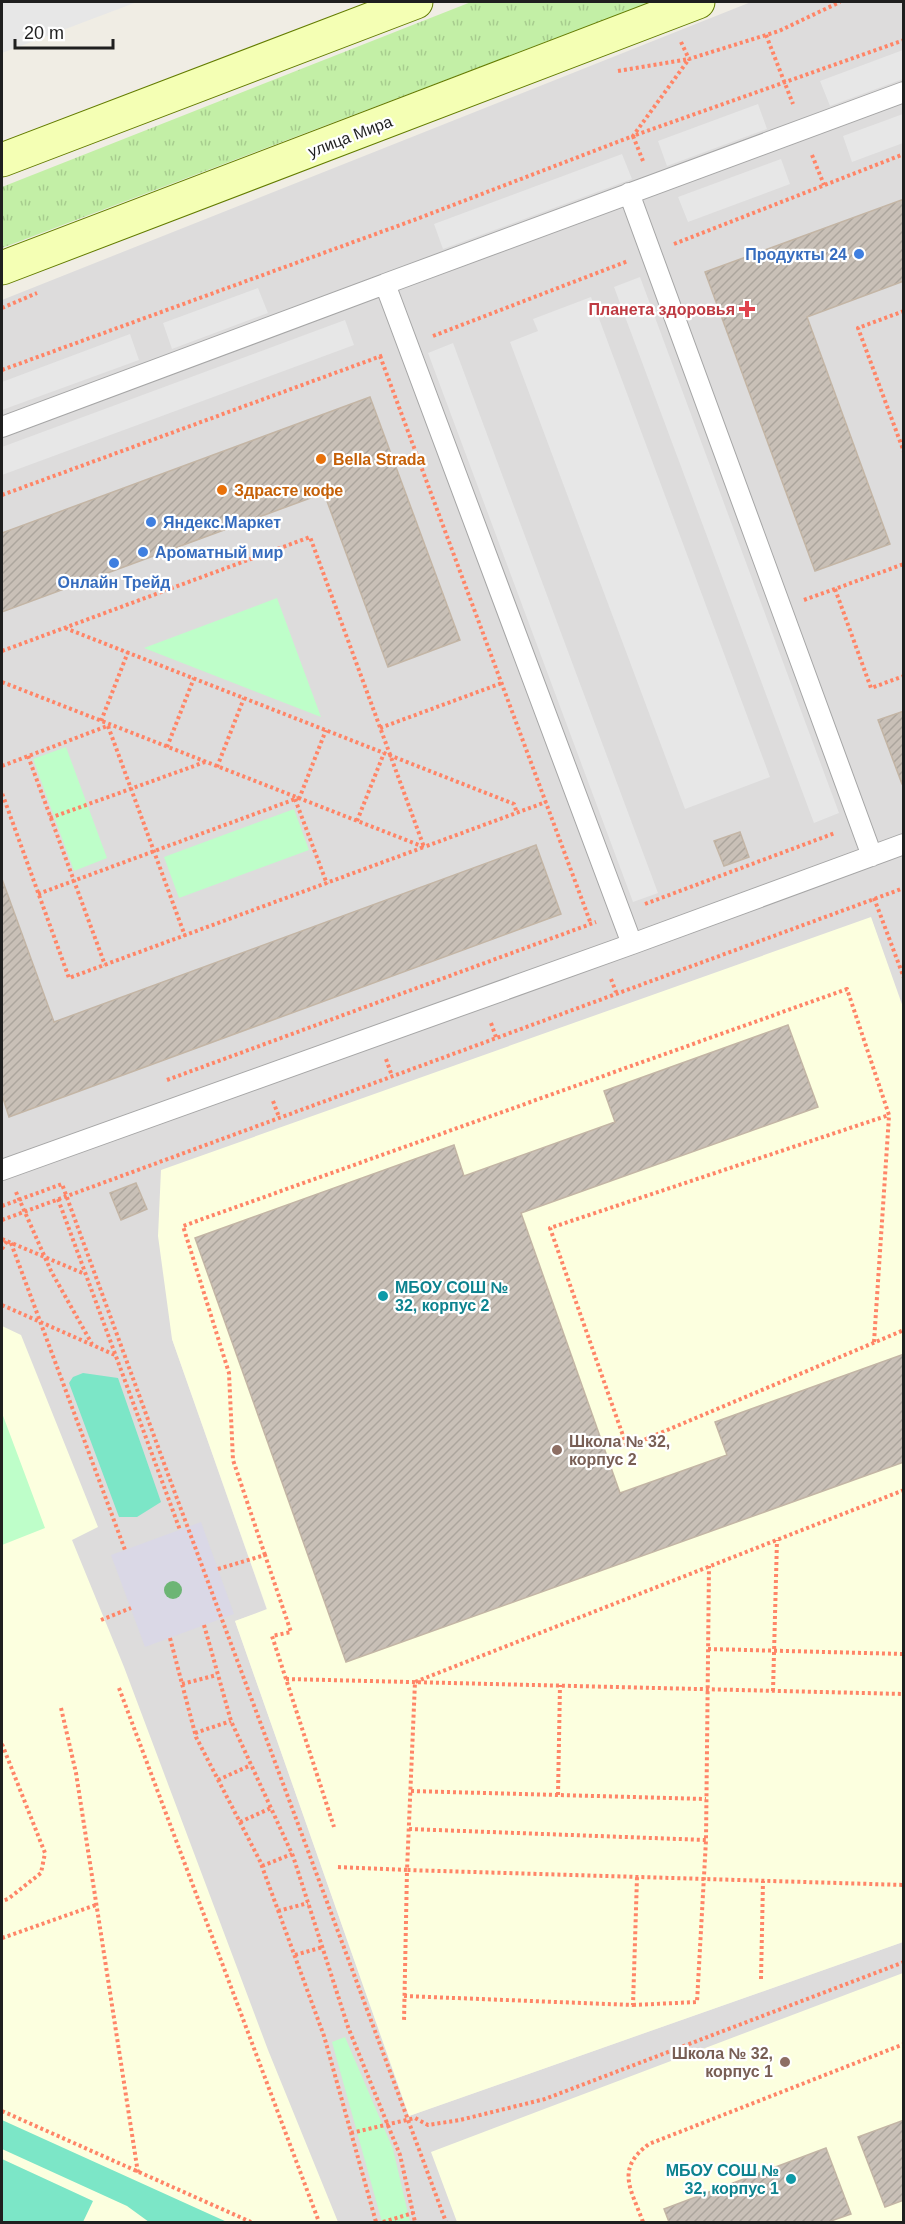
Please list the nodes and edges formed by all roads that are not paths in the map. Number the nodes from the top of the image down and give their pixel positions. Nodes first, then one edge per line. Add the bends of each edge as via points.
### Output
1 (417, 2) edge
2 (698, 2) edge
3 (903, 92) edge
4 (2, 160) edge
5 (629, 193) junction
6 (2, 268) edge
7 (385, 284) junction
8 (2, 427) edge
9 (903, 844) edge
10 (872, 856) junction
11 (632, 944) junction
12 (4, 1169) edge

1 - 4 main road
2 - 6 main road, улица Мира
3 - 5 lane
5 - 7 lane
5 - 10 lane
7 - 8 lane
7 - 11 lane
9 - 10 lane
10 - 11 lane
11 - 12 lane

